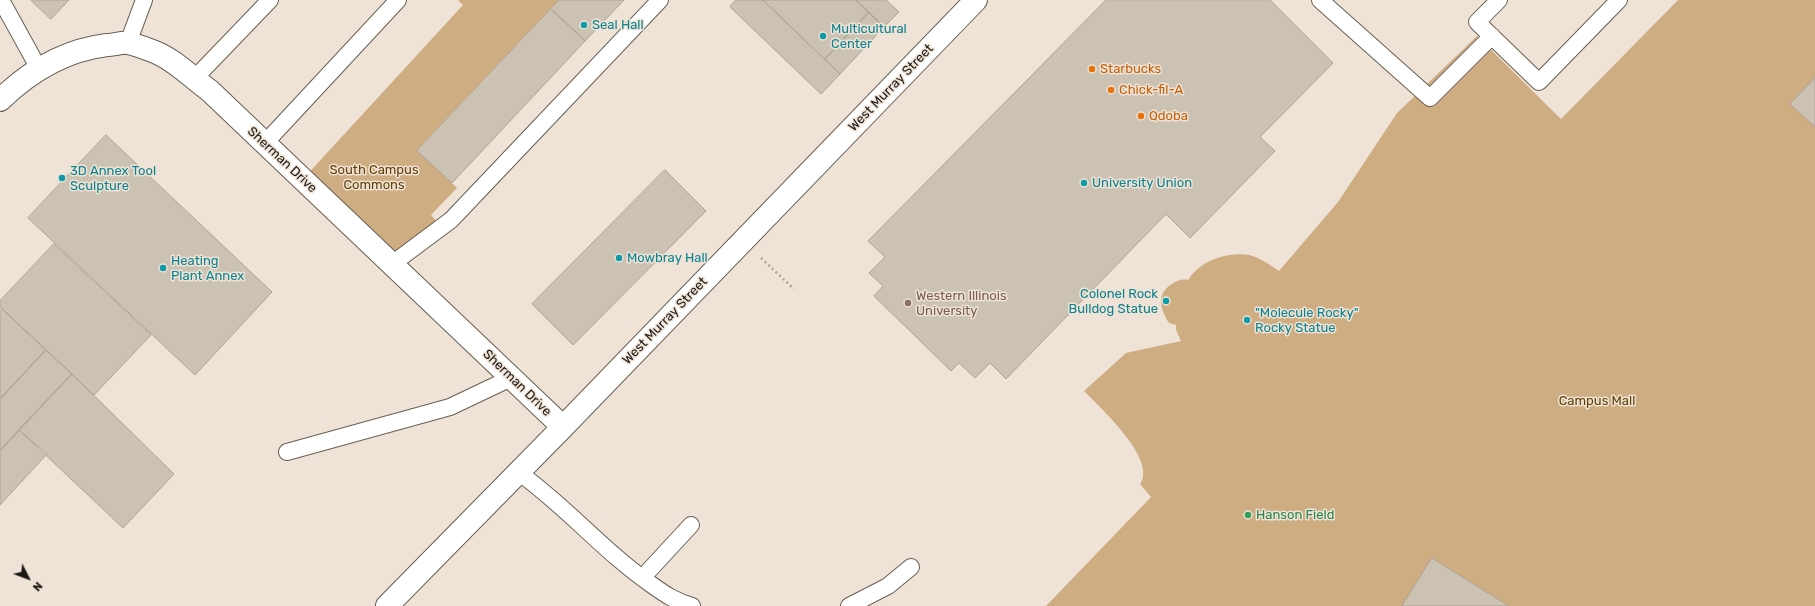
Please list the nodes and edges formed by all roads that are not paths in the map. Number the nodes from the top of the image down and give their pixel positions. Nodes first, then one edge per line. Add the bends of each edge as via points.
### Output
1 (1, 0) edge
2 (144, 0) edge
3 (270, 0) edge
4 (398, 0) edge
5 (660, 0) edge
6 (976, 0) edge
7 (1320, 0) edge
8 (1499, 0) edge
9 (1619, 0) edge
10 (1492, 36) junction
11 (128, 43) junction
12 (40, 69) junction
13 (194, 79) junction
14 (0, 100) edge
15 (265, 143) junction
16 (392, 264) junction
17 (511, 378) junction
18 (563, 427) junction
19 (287, 452) dead end
20 (518, 472) junction
21 (691, 525) dead end
22 (911, 567) dead end
23 (642, 578) junction
24 (387, 606) edge
25 (692, 606) edge
26 (849, 606) edge

1 - 12 lane
2 - 11 lane
3 - 13 lane
4 - 15 lane
5 - 16 lane via 451,220
6 - 18 street, West Murray Street
7 - 10 lane via 1430,98
8 - 10 lane via 1478,22
9 - 10 lane via 1539,82
11 - 12 street, Sherman Drive via 79,50 60,57
11 - 13 street, Sherman Drive via 156,52
12 - 14 street, Sherman Drive
13 - 15 street, Sherman Drive
15 - 16 street, Sherman Drive
16 - 17 street, Sherman Drive
17 - 18 street, Sherman Drive
17 - 19 lane via 450,407
18 - 20 street, West Murray Street
20 - 23 lane via 540,487 630,570
20 - 24 street, West Murray Street
21 - 23 lane
22 - 26 lane via 888,586
23 - 25 lane via 677,602

